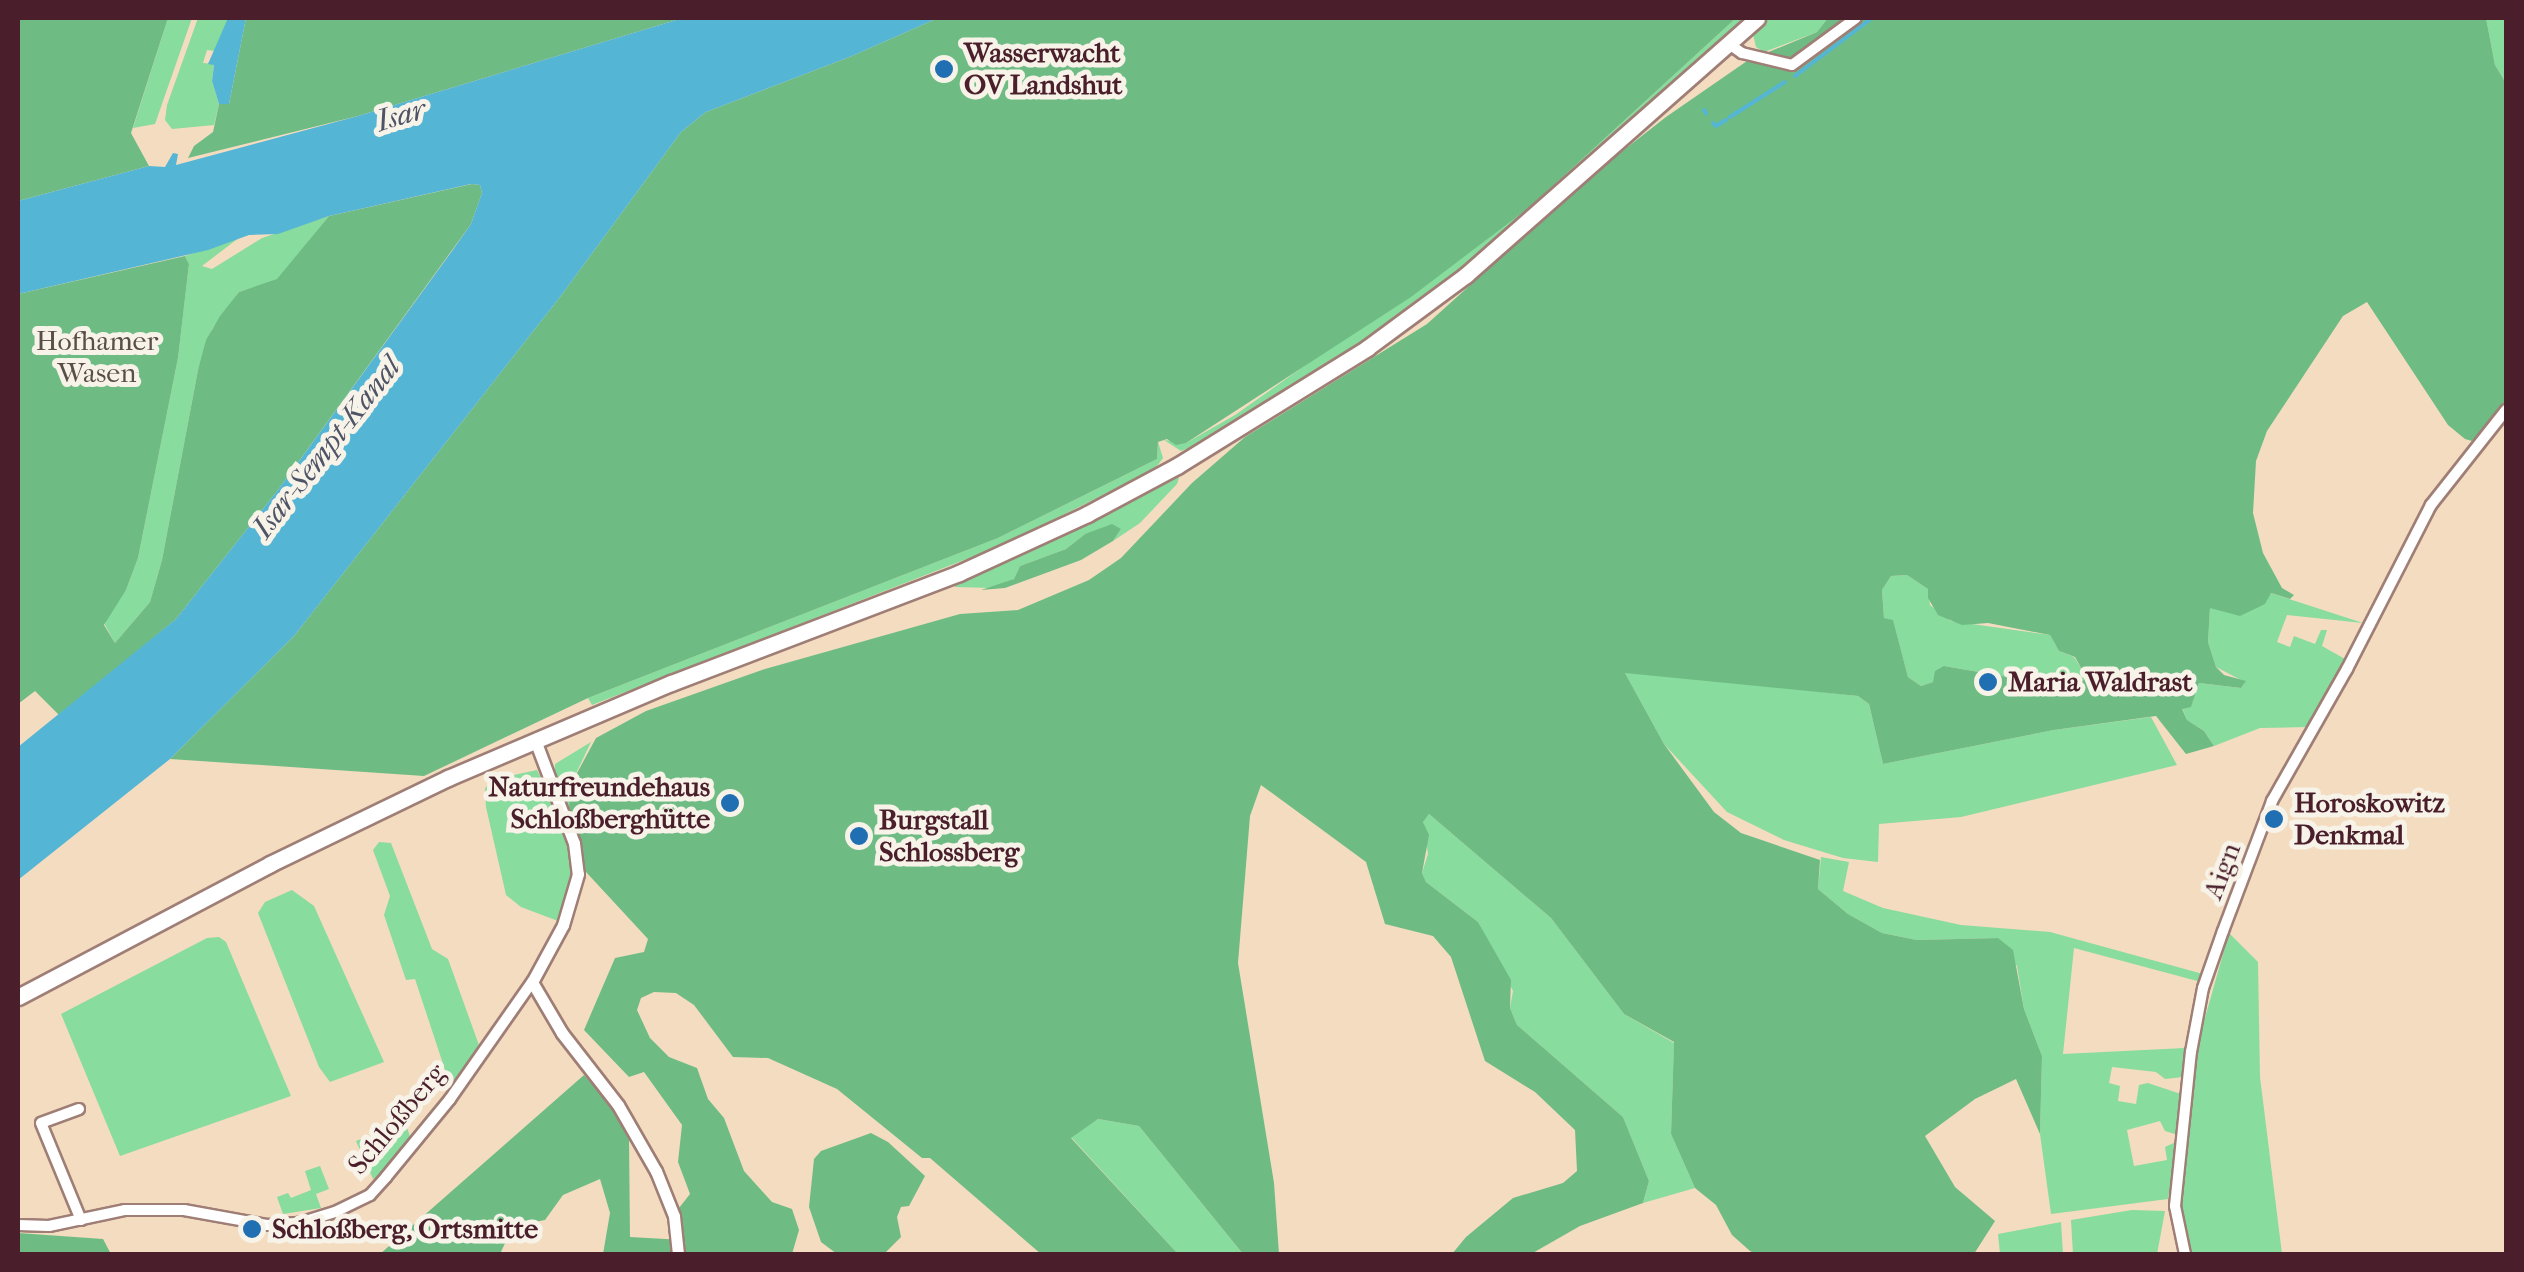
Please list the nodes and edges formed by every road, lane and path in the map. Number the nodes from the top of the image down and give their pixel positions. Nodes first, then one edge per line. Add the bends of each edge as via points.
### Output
1 (1757, 18) edge
2 (1856, 18) edge
3 (1729, 44) junction
4 (2506, 410) edge
5 (536, 740) junction
6 (532, 982) junction
7 (18, 996) edge
8 (79, 1109) dead end
9 (81, 1220) junction
10 (18, 1225) edge
11 (678, 1251) edge
12 (2185, 1254) edge

1 - 3 main road
2 - 3 street via 1792,66
3 - 5 main road via 1466,275 1241,429 1004,554
4 - 12 street, Aign via 2458,466 2415,534 2272,802 2204,988 2191,1052 2174,1206
5 - 6 street, Schloßberg via 570,829 578,874 563,924
5 - 7 main road via 270,864
6 - 9 street, Schloßberg via 450,1099 370,1195 282,1225 184,1210 124,1210
6 - 11 street via 640,1142 670,1201
8 - 9 street via 41,1123
9 - 10 street, Schloßberg

